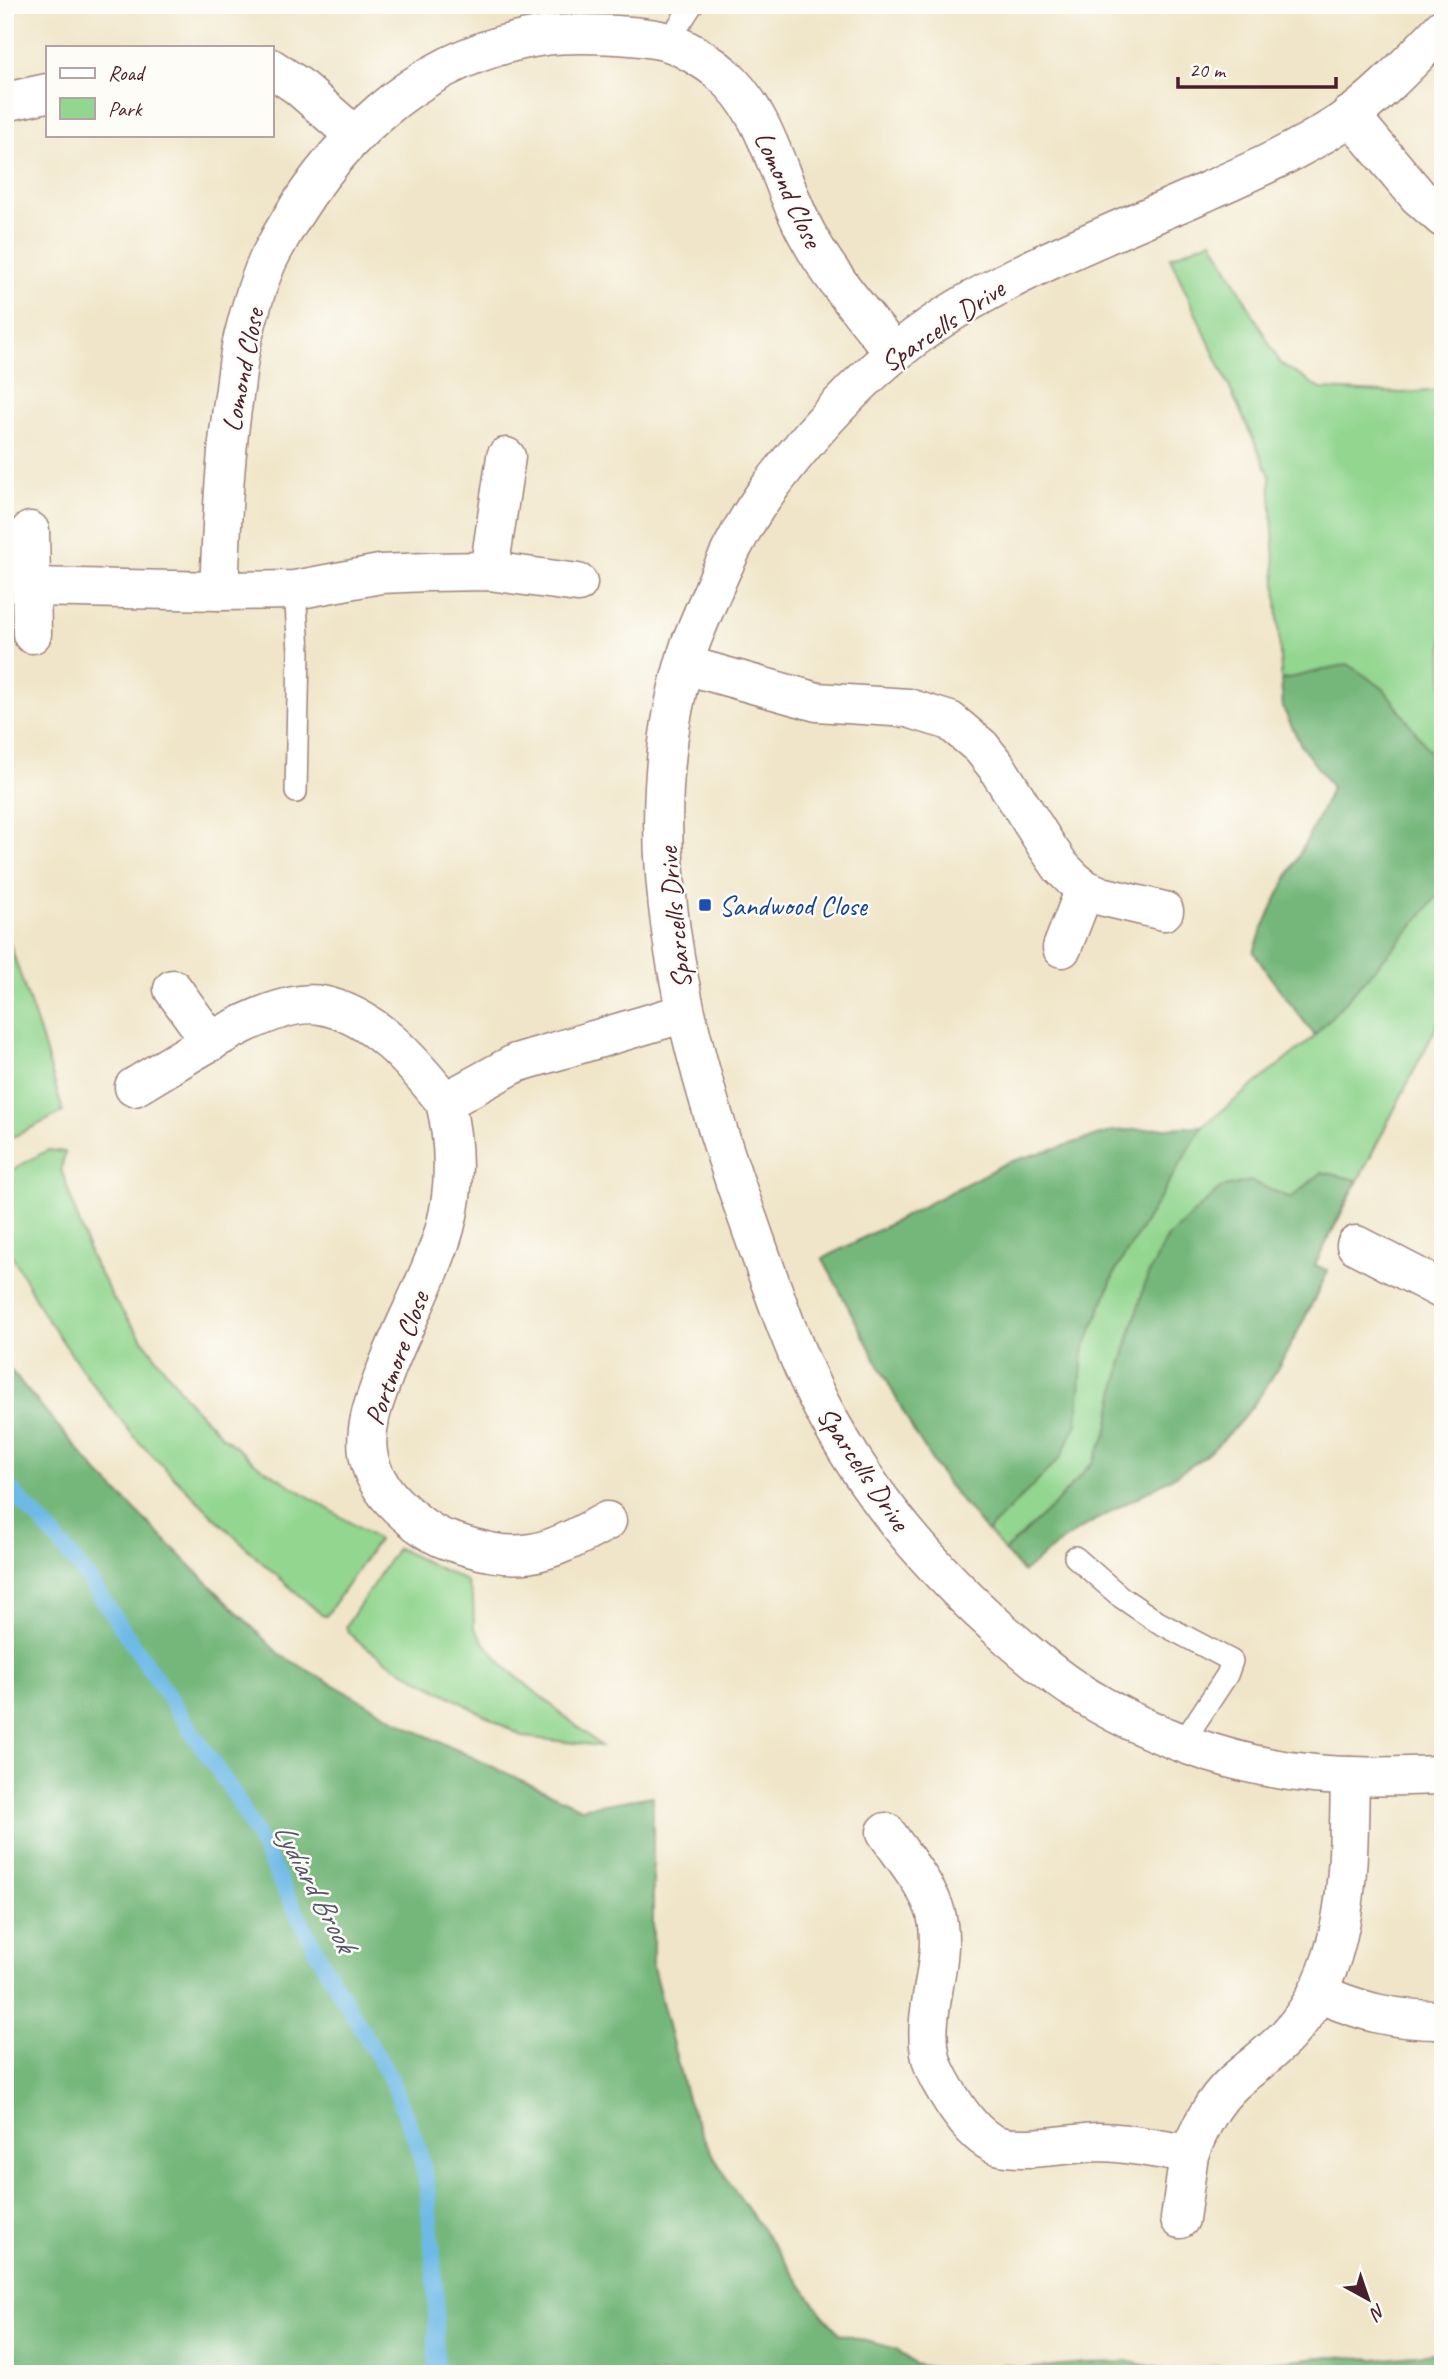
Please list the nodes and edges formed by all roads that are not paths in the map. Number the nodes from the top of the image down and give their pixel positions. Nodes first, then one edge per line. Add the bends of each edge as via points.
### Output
1 (692, 5) edge
2 (557, 20) edge
3 (1443, 28) edge
4 (668, 42) junction
5 (273, 69) edge
6 (46, 93) edge
7 (5, 102) edge
8 (1350, 115) junction
9 (354, 135) junction
10 (1443, 218) edge
11 (894, 353) junction
12 (506, 457) dead end
13 (30, 531) dead end
14 (489, 571) junction
15 (578, 583) dead end
16 (31, 587) junction
17 (295, 590) junction
18 (219, 591) junction
19 (32, 634) dead end
20 (685, 665) junction
21 (296, 792) dead end
22 (1085, 889) junction
23 (1164, 911) dead end
24 (1062, 948) dead end
25 (173, 989) dead end
26 (685, 1013) junction
27 (211, 1042) junction
28 (134, 1087) dead end
29 (445, 1102) junction
30 (1356, 1245) dead end
31 (1438, 1277) edge
32 (607, 1521) dead end
33 (1075, 1557) dead end
34 (1183, 1742) junction
35 (1443, 1775) edge
36 (1349, 1776) junction
37 (886, 1832) dead end
38 (1317, 1993) junction
39 (1443, 2020) edge
40 (1189, 2154) junction
41 (1180, 2219) dead end

1 - 4 lane
2 - 4 street, Lomond Close
2 - 9 street, Lomond Close via 517,40 464,57 409,88
3 - 8 street, Sparcells Drive
4 - 11 street, Lomond Close via 721,72 741,94 769,144 792,208 809,239
5 - 9 street
6 - 7 street
8 - 10 street via 1418,196
8 - 11 street, Sparcells Drive via 1245,175 1013,278 955,310
9 - 18 street, Lomond Close via 308,195 268,260 243,337 229,425
11 - 20 street, Sparcells Drive via 852,389 761,499 719,575
12 - 14 street
13 - 16 street
14 - 15 street
14 - 17 street via 380,575
16 - 18 street
16 - 19 street
17 - 18 street
17 - 21 lane via 299,651
20 - 22 street via 817,702 908,708 950,721 981,747 1061,867
20 - 26 street, Sparcells Drive via 673,713 665,799 668,906
22 - 23 street
22 - 24 street
25 - 27 street
26 - 29 street via 516,1063
26 - 34 street, Sparcells Drive via 722,1146 778,1303 817,1397 847,1451 927,1558 980,1613 1071,1687
27 - 28 street
27 - 29 street via 284,1008 320,1005 359,1019 388,1040
29 - 32 street, Portmore Close via 453,1180 449,1209 436,1252 376,1396 367,1439 372,1469 389,1497 417,1523 439,1537 484,1552 531,1554 575,1539
30 - 31 street
33 - 34 lane via 1156,1621 1232,1661
34 - 36 street, Sparcells Drive via 1268,1767
35 - 36 street, Sparcells Drive
36 - 38 street via 1344,1911
37 - 40 street via 936,1912 939,1951 931,2057 948,2096 973,2128 997,2145 1102,2142
38 - 39 street via 1370,2013
38 - 40 street via 1285,2038 1220,2097
40 - 41 street

